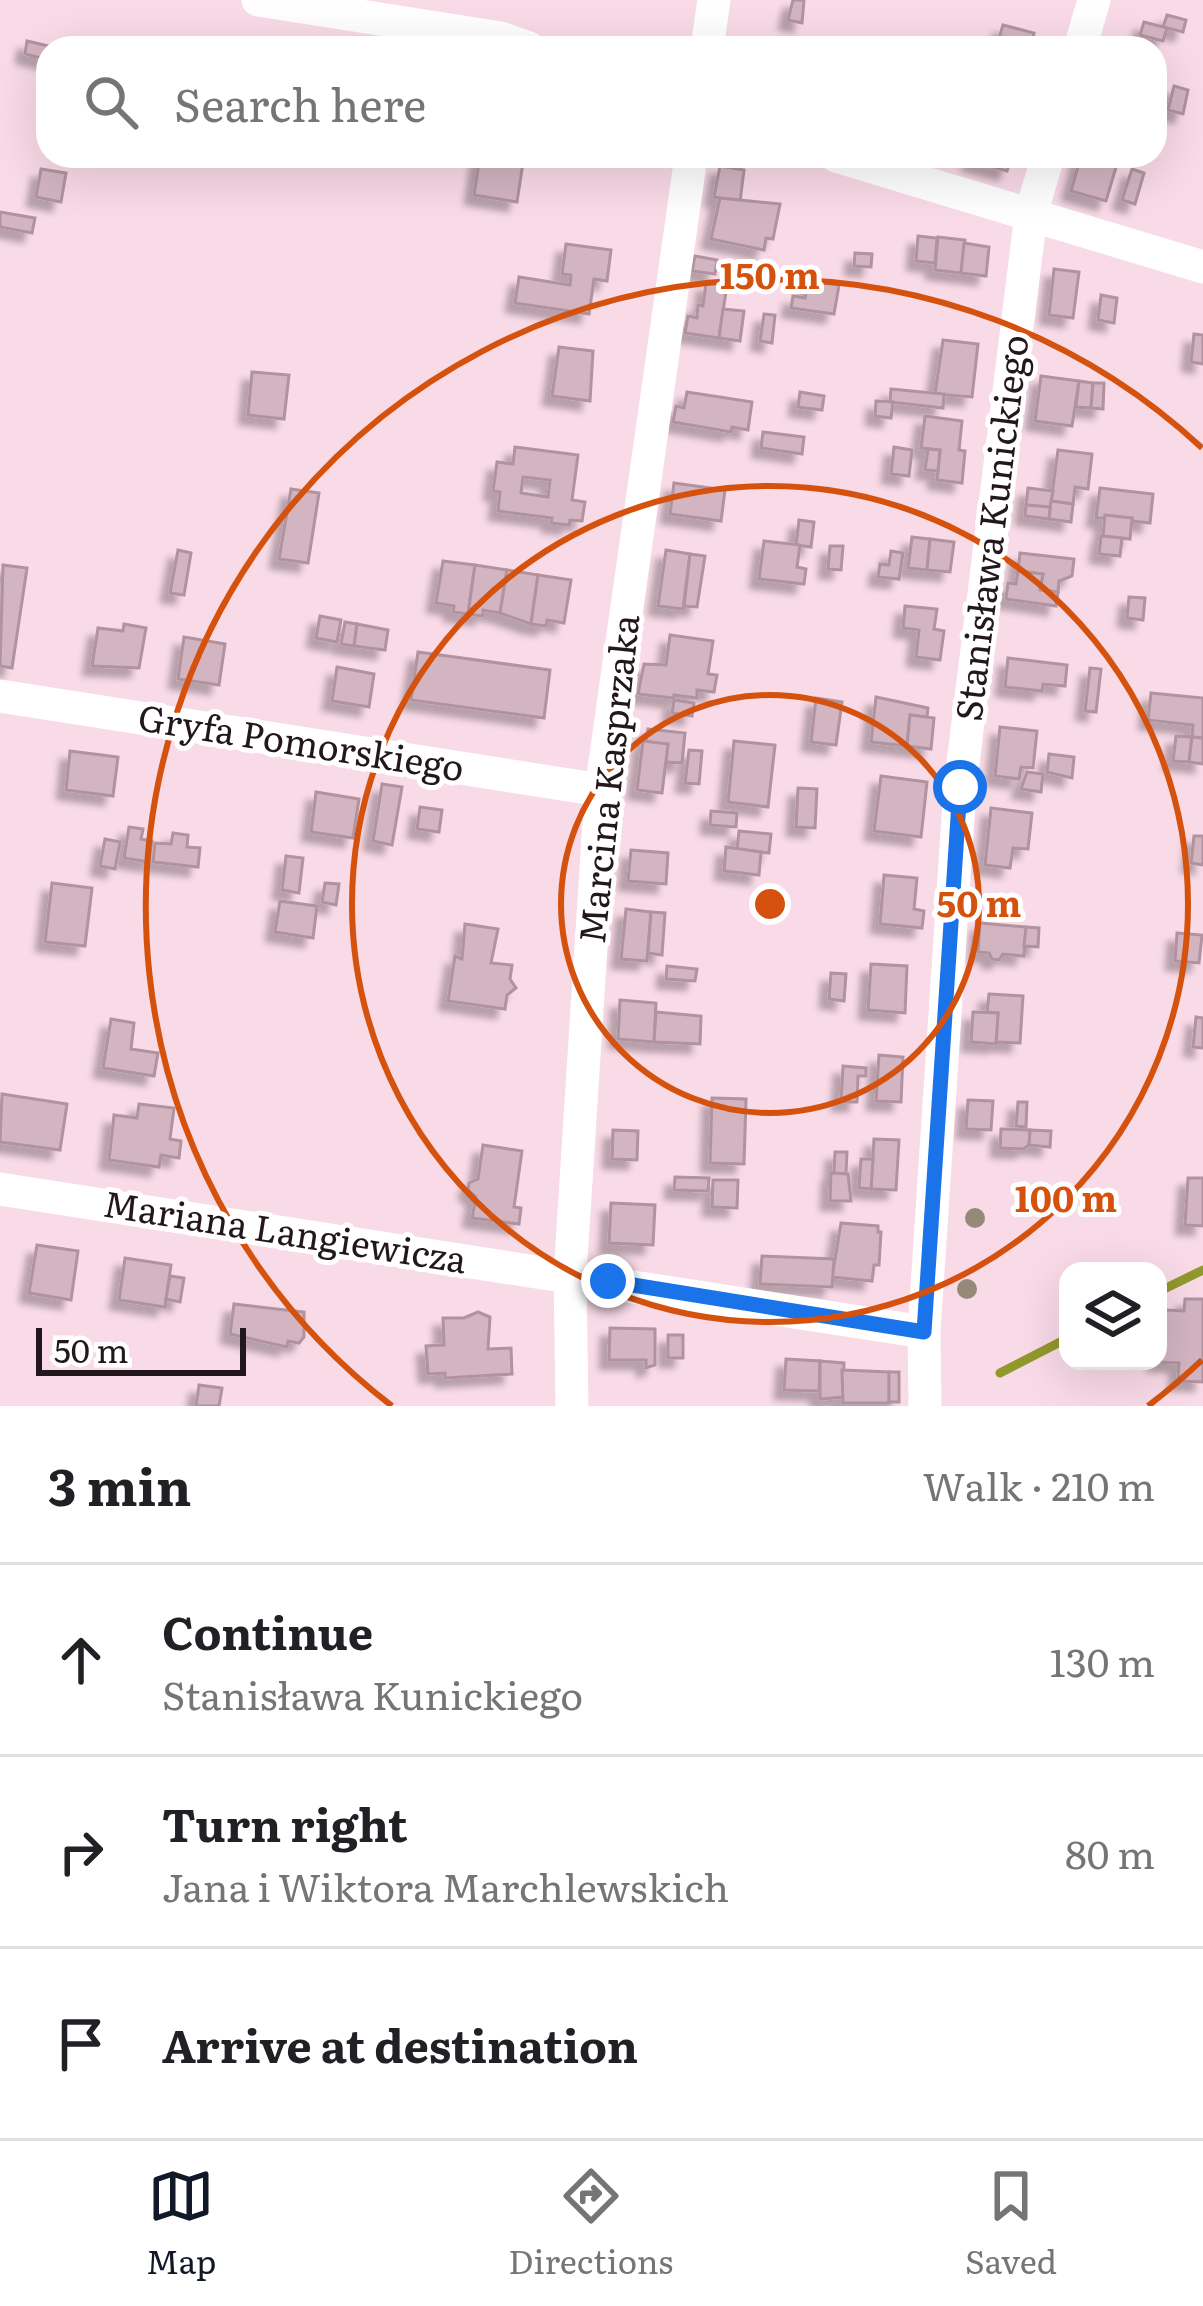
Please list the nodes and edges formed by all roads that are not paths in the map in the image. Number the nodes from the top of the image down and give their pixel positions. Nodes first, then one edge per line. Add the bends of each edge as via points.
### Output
1 (258, 0) edge
2 (714, 0) edge
3 (1094, 0) edge
4 (487, 36) edge
5 (708, 36) edge
6 (1084, 36) edge
7 (689, 168) edge
8 (876, 168) edge
9 (1044, 168) edge
10 (1031, 214) junction
11 (1203, 267) edge
12 (0, 696) edge
13 (601, 790) junction
14 (0, 1189) edge
15 (570, 1275) junction
16 (924, 1332) junction
17 (572, 1406) edge
18 (925, 1406) edge

1 - 4 street
2 - 5 street
3 - 6 street
7 - 13 street, Marcina Kasprzaka
8 - 10 street
9 - 10 street, Stanisława Kunickiego
10 - 11 street
10 - 16 street, Stanisława Kunickiego via 960,787
12 - 13 street, Gryfa Pomorskiego
13 - 15 street, Marcina Kasprzaka
14 - 15 street, Mariana Langiewicza
15 - 16 street, Mariana Langiewicza
15 - 17 street, Marcina Kasprzaka
16 - 18 street, Stanisława Kunickiego

